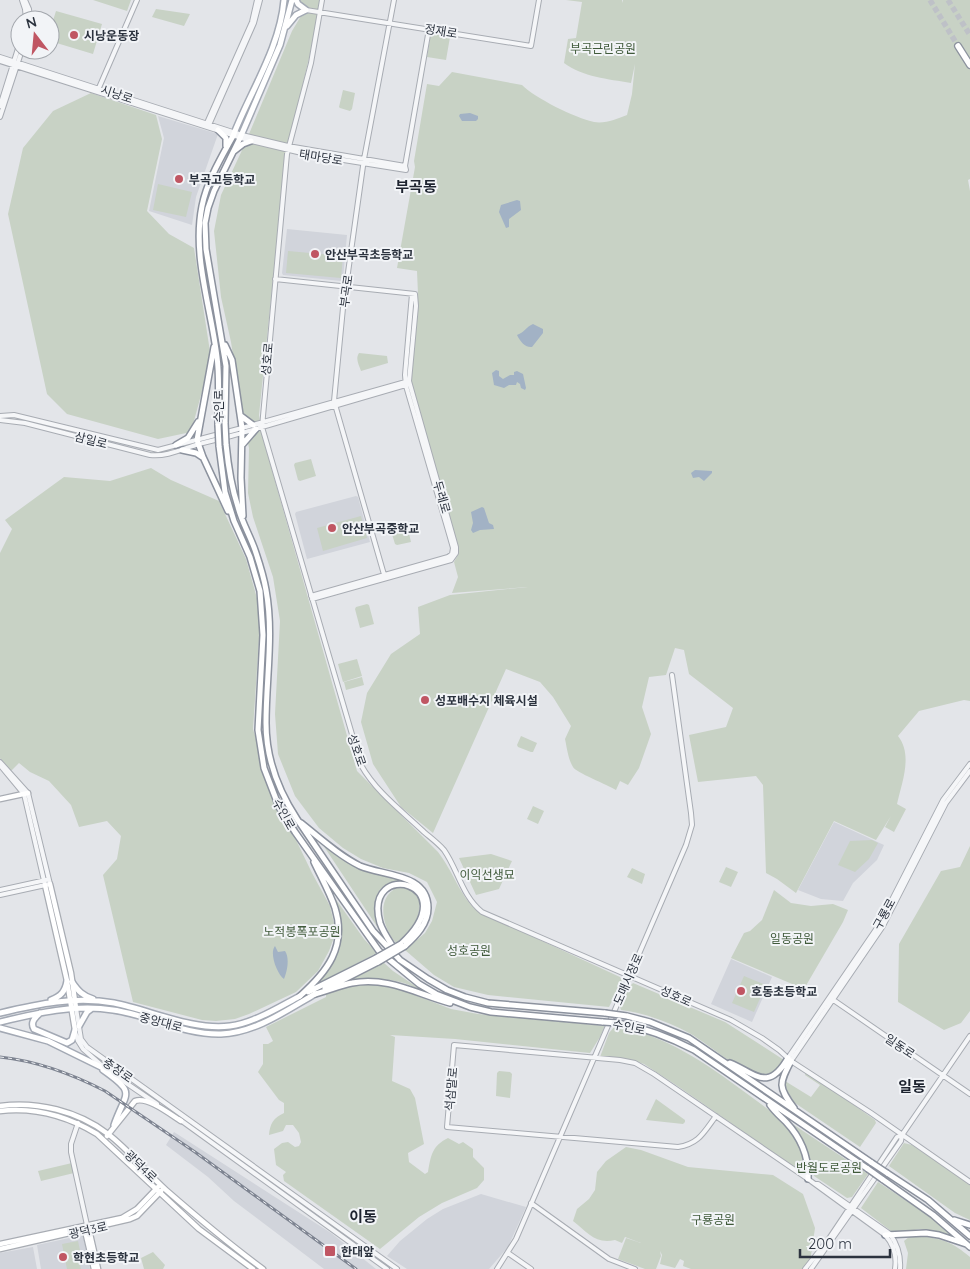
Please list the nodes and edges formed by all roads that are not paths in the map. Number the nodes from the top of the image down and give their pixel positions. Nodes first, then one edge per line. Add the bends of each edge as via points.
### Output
1 (137, 0) edge
2 (258, 0) edge
3 (284, 0) edge
4 (292, 0) edge
5 (296, 0) edge
6 (322, 0) edge
7 (394, 0) edge
8 (539, 0) edge
9 (306, 10) junction
10 (320, 11) junction
11 (390, 23) junction
12 (286, 27) junction
13 (429, 29) junction
14 (958, 46) tunnel mouth
15 (0, 57) edge
16 (16, 60) edge
17 (17, 60) edge
18 (0, 61) edge
19 (15, 64) junction
20 (970, 65) edge
21 (98, 90) junction
22 (0, 106) edge
23 (0, 117) edge
24 (208, 125) junction
25 (218, 130) junction
26 (233, 134) junction
27 (241, 137) junction
28 (250, 141) junction
29 (288, 149) junction
30 (225, 151) junction
31 (232, 152) junction
32 (364, 161) junction
33 (275, 278) junction
34 (346, 286) junction
35 (222, 338) junction
36 (215, 342) junction
37 (407, 383) junction
38 (334, 403) junction
39 (0, 416) edge
40 (240, 416) junction
41 (201, 418) junction
42 (0, 420) edge
43 (262, 424) junction
44 (255, 427) junction
45 (243, 431) junction
46 (198, 442) junction
47 (176, 445) junction
48 (243, 445) junction
49 (182, 450) junction
50 (203, 457) junction
51 (234, 521) junction
52 (243, 524) junction
53 (384, 576) junction
54 (311, 597) junction
55 (672, 675) dead end
56 (0, 764) edge
57 (970, 764) edge
58 (970, 771) edge
59 (26, 794) junction
60 (0, 799) edge
61 (297, 819) junction
62 (309, 852) junction
63 (47, 882) junction
64 (0, 890) edge
65 (0, 895) edge
66 (403, 945) junction
67 (377, 960) junction
68 (400, 960) junction
69 (630, 976) junction
70 (70, 982) junction
71 (315, 994) junction
72 (300, 996) junction
73 (832, 999) junction
74 (72, 1000) junction
75 (101, 1001) junction
76 (43, 1003) junction
77 (470, 1007) junction
78 (73, 1008) junction
79 (92, 1008) junction
80 (0, 1013) edge
81 (40, 1013) junction
82 (0, 1022) edge
83 (0, 1028) edge
84 (77, 1028) junction
85 (970, 1036) edge
86 (59, 1040) junction
87 (56, 1046) junction
88 (717, 1057) junction
89 (594, 1058) junction
90 (790, 1060) junction
91 (90, 1061) junction
92 (107, 1070) junction
93 (943, 1075) junction
94 (970, 1094) edge
95 (768, 1103) junction
96 (0, 1106) edge
97 (0, 1111) edge
98 (797, 1112) junction
99 (716, 1116) junction
100 (181, 1121) junction
101 (78, 1123) junction
102 (114, 1126) junction
103 (108, 1134) junction
104 (902, 1135) junction
105 (560, 1136) junction
106 (104, 1140) junction
107 (808, 1179) junction
108 (150, 1182) junction
109 (970, 1182) edge
110 (160, 1188) junction
111 (151, 1198) junction
112 (167, 1199) junction
113 (531, 1203) junction
114 (851, 1210) junction
115 (950, 1219) junction
116 (970, 1225) edge
117 (87, 1228) junction
118 (888, 1235) junction
119 (970, 1236) edge
120 (0, 1244) edge
121 (969, 1246) edge
122 (0, 1249) edge
123 (508, 1253) junction
124 (94, 1269) edge
125 (98, 1269) edge
126 (251, 1269) edge
127 (263, 1269) edge
128 (387, 1269) edge
129 (397, 1269) edge
130 (497, 1269) edge
131 (531, 1269) edge
132 (635, 1269) edge
133 (805, 1269) edge
134 (811, 1269) edge
135 (896, 1269) edge
136 (900, 1269) edge

1 - 21 street
2 - 24 street via 254,23
3 - 26 main road, 수인로 via 272,46
4 - 12 main road, 수인로
5 - 9 main road
6 - 10 street, 성호로
7 - 11 street, 부곡로
8 - 13 street, 정재로 via 532,46
9 - 10 street, 정재로
9 - 12 main road via 296,15
10 - 11 street, 정재로
10 - 29 street, 성호로 via 311,63
11 - 13 street, 정재로
11 - 32 street, 부곡로
12 - 27 main road, 수인로
13 - 32 street, 태마당로 via 406,168
14 - 20 highway
15 - 19 street, 시낭로
16 - 19 street
17 - 19 street
18 - 19 street, 시낭로
19 - 21 street, 시낭로
19 - 22 street
19 - 23 street
21 - 24 street, 시낭로
24 - 25 street, 시낭로
24 - 26 street, 시낭로
25 - 26 street, 시낭로
25 - 30 main road via 226,138
26 - 27 street, 태마당로
26 - 30 main road, 수인로
27 - 28 street, 태마당로
27 - 29 street, 태마당로
27 - 31 main road, 수인로
28 - 29 street, 태마당로
28 - 31 main road
29 - 32 street, 태마당로
29 - 33 street, 성호로
30 - 36 main road, 수인로 via 208,187 199,225 200,257
31 - 35 main road, 수인로 via 214,190 205,224 206,249
32 - 34 street, 부곡로
33 - 34 street, 두레로
33 - 43 street, 성호로
34 - 37 street, 두레로 via 412,294
34 - 38 street, 부곡로
35 - 40 main road via 232,360
35 - 52 main road, 수인로, bridge via 226,366 225,423 229,474
36 - 41 main road
36 - 51 main road, 수인로, bridge via 219,446 225,492
37 - 38 street
37 - 53 street, 두레로 via 452,554
38 - 43 street
38 - 53 street, 부곡로
39 - 47 street, 삼일로 via 14,415 147,449
40 - 44 main road
40 - 45 main road
41 - 46 main road
41 - 47 main road via 188,438
42 - 49 street, 삼일로 via 25,423 150,455 160,456
43 - 44 street
43 - 54 street, 성호로
44 - 45 street
44 - 48 main road
45 - 46 street
45 - 48 main road
46 - 47 street, 삼일로
46 - 49 street, 삼일로
46 - 50 main road
48 - 52 main road
49 - 50 main road
50 - 51 main road
51 - 62 main road, 수인로 via 260,591 263,634 258,730 264,768 279,807
52 - 61 main road, 수인로 via 256,552 269,611 266,723 272,766 278,786
53 - 54 street, 두레로
54 - 69 street, 성호로 via 361,765 378,788 442,848 474,905 482,912
55 - 69 street, 도매시장로 via 692,825
56 - 59 street, 충장로
57 - 73 street, 구룡로 via 943,800 879,925
58 - 73 street, 구룡로 via 946,803 883,926
59 - 60 main road
59 - 63 street, 충장로
61 - 66 main road via 346,858 422,888 428,911 421,928
61 - 68 main road, 수인로 via 373,931
62 - 72 main road via 335,908 338,935 327,969
62 - 77 main road, 수인로 via 379,951 419,984
63 - 64 street
63 - 65 street
63 - 70 main road, 충장로
66 - 67 main road, bridge
66 - 68 main road via 416,928 424,906 415,888 396,883 382,895 378,914
67 - 71 main road
67 - 72 main road, 중앙대로
68 - 88 main road, 수인로, bridge via 440,986 465,997 498,1004 627,1016 688,1038
69 - 89 street, 도매시장로
69 - 90 street, 성호로 via 731,1020
70 - 74 main road, 충장로
70 - 75 main road via 83,994
70 - 76 main road via 59,997
71 - 77 main road via 352,983 383,982
71 - 79 main road, 중앙대로 via 251,1028 222,1034 189,1030 113,1010
72 - 75 main road, 중앙대로 via 245,1022 216,1027
73 - 90 street, 구룡로
73 - 93 street, 일동로
74 - 75 main road, 중앙대로
74 - 76 main road, 중앙대로
74 - 78 main road, 충장로
76 - 80 main road, 중앙대로
77 - 95 main road, 수인로, bridge via 491,1012 636,1026 681,1043
78 - 79 main road, 중앙대로
78 - 81 main road, 중앙대로
78 - 84 main road, 충장로
79 - 84 main road
81 - 82 main road, 중앙대로
81 - 86 main road via 32,1022 34,1029
83 - 87 main road via 34,1036
84 - 86 main road via 70,1042
84 - 92 street, 충장로 via 80,1045
84 - 129 street, 충장로 via 84,1043 93,1051
85 - 93 street
86 - 87 main road via 55,1042
87 - 91 main road
88 - 90 main road via 762,1078 776,1073
88 - 98 main road, 수인로
89 - 99 street, 석삼말로 via 635,1063
89 - 105 street, 도매시장로
89 - 105 street, 석삼말로 via 454,1045 447,1128
90 - 98 main road via 782,1087 785,1097
90 - 104 street, 성호로
91 - 92 main road
91 - 102 main road via 125,1089 126,1099
92 - 100 street, 충장로
93 - 94 street, 일동로
93 - 104 street
95 - 107 main road via 800,1142 807,1161
95 - 121 main road, 수인로, bridge via 933,1215
96 - 103 main road, 광덕4로 via 18,1104 54,1109
97 - 101 main road, 광덕4로 via 36,1111
98 - 115 main road, 수인로, bridge via 928,1200
99 - 105 street, 석삼말로 via 701,1137 678,1147
99 - 107 street, 석삼말로
100 - 102 main road via 145,1100 139,1100
100 - 128 street, 충장로
101 - 106 main road, 광덕4로
101 - 117 street via 71,1152
102 - 103 main road
103 - 106 main road
103 - 110 main road, 광덕4로
104 - 109 street, 성호로
104 - 114 street via 901,1141
105 - 113 street, 도매시장로
106 - 108 main road, 광덕4로
107 - 114 street, 석삼말로
108 - 110 main road, 광덕4로
108 - 111 main road
110 - 111 main road, 광덕3로
110 - 112 main road, 광덕4로
110 - 127 main road, 광덕4로
111 - 112 main road
111 - 117 main road, 광덕3로 via 137,1216
112 - 126 main road, 광덕4로 via 199,1229
113 - 123 street, 도매시장로
113 - 132 street via 609,1259
114 - 118 street, 석삼말로
114 - 133 street
114 - 134 street
115 - 116 main road
115 - 119 main road, 수인로
117 - 120 main road, 광덕3로
117 - 122 main road, 광덕3로
117 - 124 main road
117 - 125 main road
118 - 121 main road via 926,1233
118 - 135 street
118 - 136 street via 897,1243
123 - 130 street, 도매시장로
123 - 131 street

